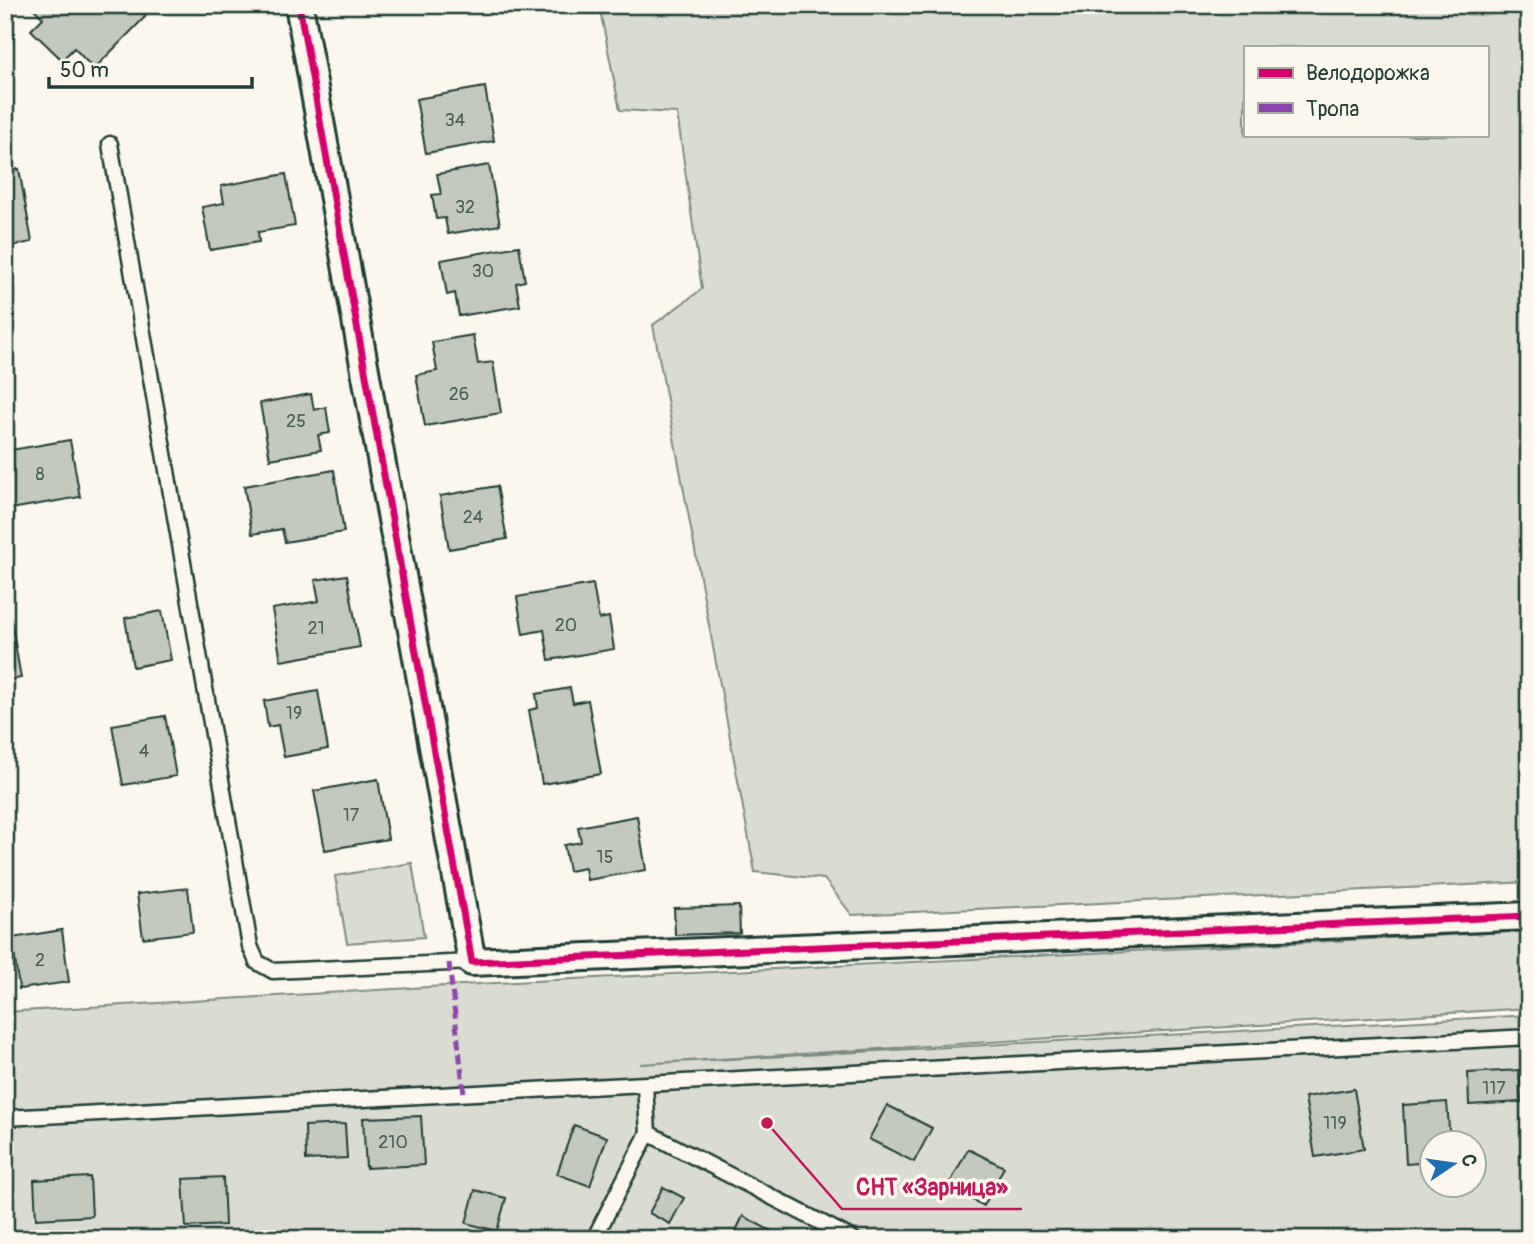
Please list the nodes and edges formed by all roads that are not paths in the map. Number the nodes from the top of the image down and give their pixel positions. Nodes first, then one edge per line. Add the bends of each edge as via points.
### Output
1 (299, 5) edge
2 (110, 144) dead end
3 (1529, 916) edge
4 (472, 962) junction
5 (1529, 1037) edge
6 (645, 1085) junction
7 (5, 1118) edge
8 (648, 1133) junction
9 (594, 1239) edge
10 (853, 1239) edge

1 - 4 street
2 - 4 lane via 250,946 257,962 273,971
3 - 4 street
5 - 6 lane
6 - 7 lane
6 - 8 lane
8 - 9 lane
8 - 10 lane

